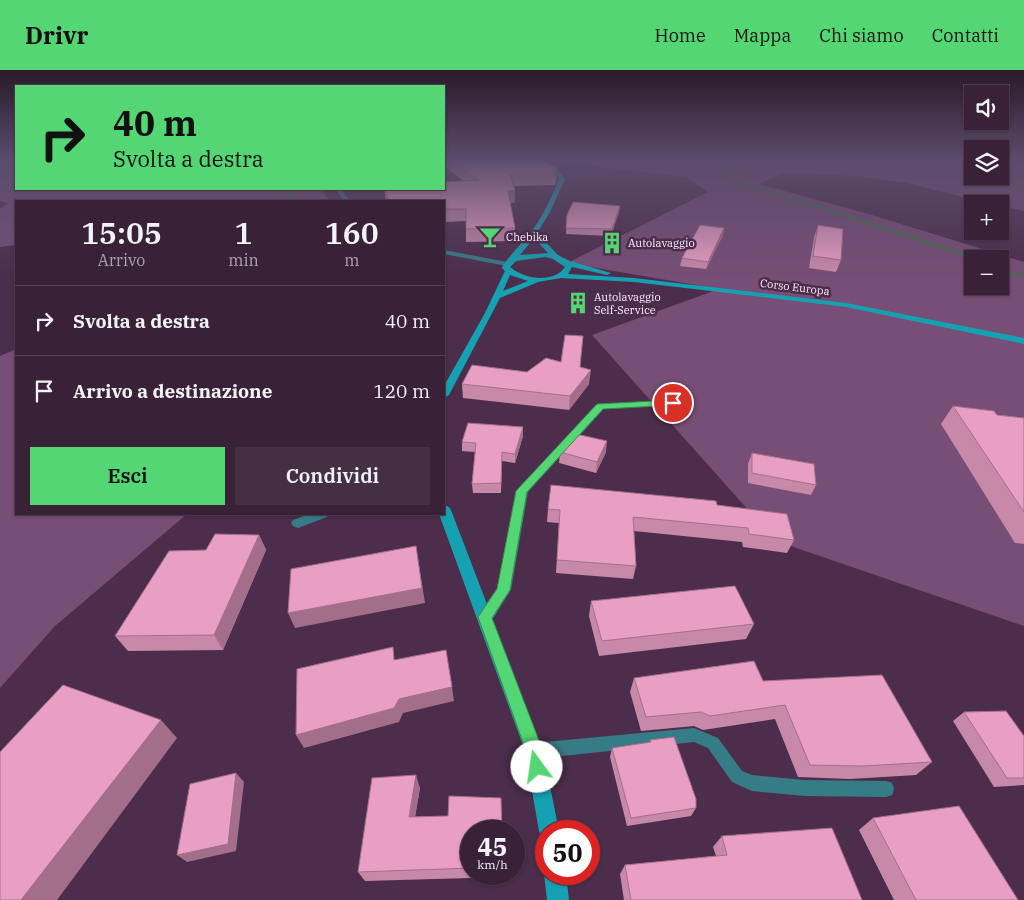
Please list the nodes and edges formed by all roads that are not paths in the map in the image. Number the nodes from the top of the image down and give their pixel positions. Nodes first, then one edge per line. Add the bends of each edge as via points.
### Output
1 (554, 199) edge
2 (535, 235) junction
3 (445, 252) edge
4 (554, 257) junction
5 (567, 263) junction
6 (510, 264) junction
7 (560, 276) junction
8 (536, 280) junction
9 (634, 280) junction
10 (498, 296) junction
11 (1024, 341) edge
12 (445, 393) edge
13 (673, 403) dead end
14 (445, 513) edge
15 (319, 515) edge
16 (298, 523) dead end
17 (485, 617) junction
18 (534, 751) junction
19 (886, 790) dead end
20 (547, 820) edge
21 (556, 885) edge
22 (558, 900) edge

1 - 2 main road
2 - 4 main road
2 - 6 main road
3 - 6 street
4 - 5 main road
4 - 6 main road via 538,254
5 - 7 main road via 568,271
5 - 9 main road
6 - 8 main road via 519,277
6 - 10 main road
7 - 8 main road, Corso Europa
7 - 9 main road, Corso Europa
8 - 10 main road
9 - 11 main road, Corso Europa via 846,305
10 - 12 main road
13 - 17 street via 601,406 522,491 504,590
14 - 17 main road
15 - 16 street
17 - 18 main road
18 - 19 lane via 694,735 713,743 737,776 752,783
18 - 20 main road
21 - 22 main road

